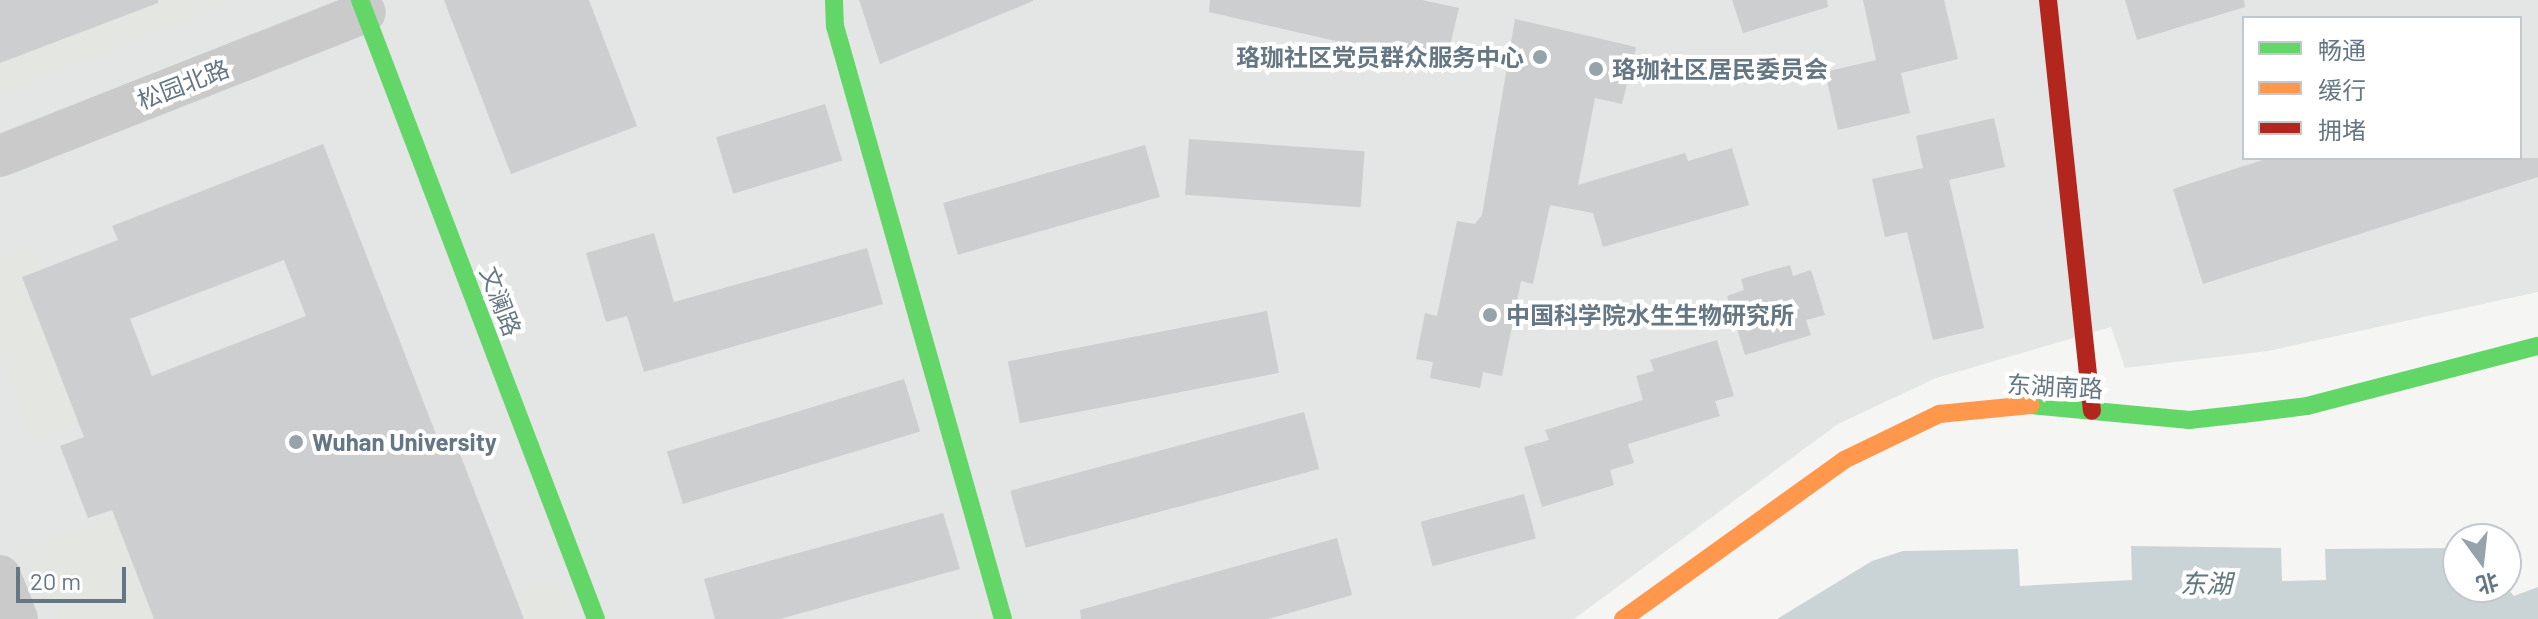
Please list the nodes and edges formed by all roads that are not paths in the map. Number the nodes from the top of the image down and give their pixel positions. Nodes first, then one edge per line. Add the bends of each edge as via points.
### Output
1 (834, 0) edge
2 (2048, 0) edge
3 (363, 6) edge
4 (0, 156) edge
5 (2538, 346) edge
6 (2092, 411) junction
7 (0, 576) edge
8 (17, 619) edge
9 (596, 619) edge
10 (1003, 619) edge
11 (1623, 619) edge

1 - 10 street via 835,26
2 - 6 street
3 - 4 street, 松园北路
3 - 9 street, 文澜路
5 - 6 street, 东湖南路 via 2307,406 2189,420
6 - 11 street, 东湖南路 via 1980,408 1899,428
7 - 8 street

